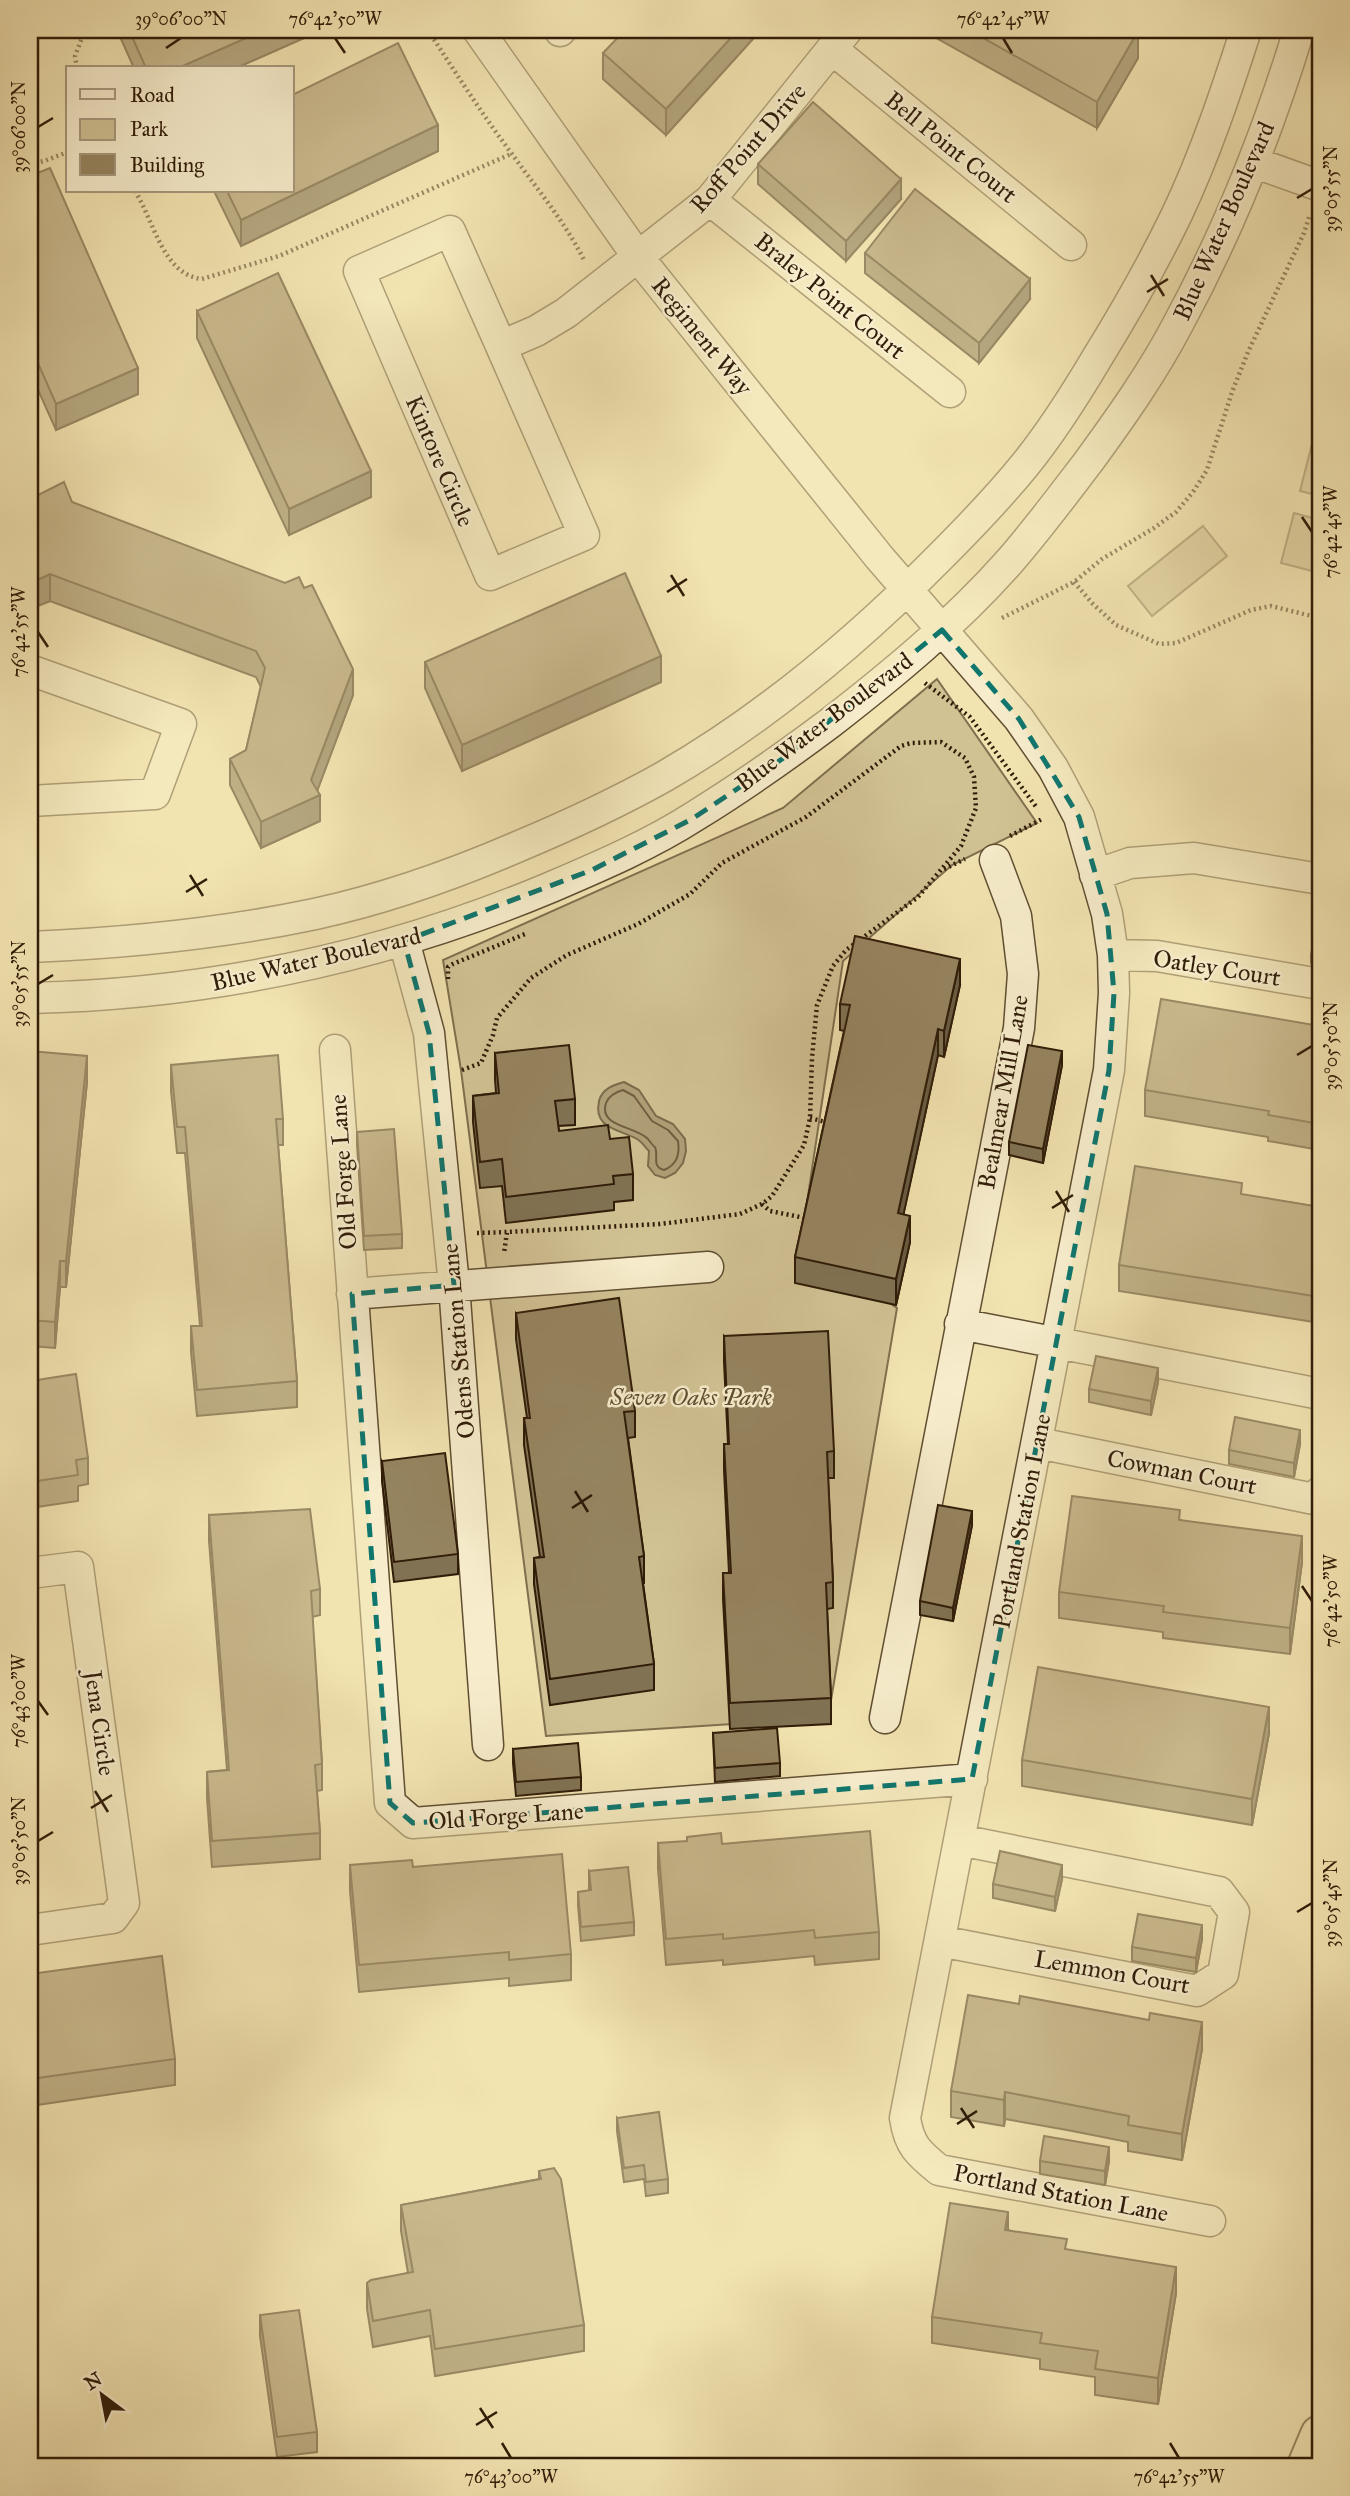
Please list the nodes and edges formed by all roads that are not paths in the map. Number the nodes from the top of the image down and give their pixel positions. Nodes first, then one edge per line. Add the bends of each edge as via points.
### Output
1 (478, 30) edge
2 (1246, 30) edge
3 (1299, 30) edge
4 (839, 40) edge
5 (1253, 162) junction
6 (1316, 196) edge
7 (710, 200) junction
8 (1071, 246) dead end
9 (638, 257) junction
10 (501, 346) junction
11 (950, 392) dead end
12 (907, 590) junction
13 (942, 630) junction
14 (30, 670) edge
15 (30, 801) edge
16 (990, 852) road end
17 (1096, 875) junction
18 (1320, 878) edge
19 (404, 941) junction
20 (30, 947) edge
21 (1113, 956) junction
22 (1320, 984) edge
23 (30, 998) edge
24 (335, 1050) dead end
25 (708, 1267) dead end
26 (454, 1285) junction
27 (352, 1294) junction
28 (960, 1324) junction
29 (1057, 1342) junction
30 (1320, 1394) edge
31 (1038, 1443) junction
32 (1320, 1492) edge
33 (30, 1573) edge
34 (885, 1718) dead end
35 (488, 1745) dead end
36 (971, 1779) junction
37 (960, 1840) junction
38 (30, 1930) edge
39 (940, 1941) junction
40 (1210, 2221) dead end
41 (1320, 2435) edge
42 (1307, 2466) edge

1 - 9 street, Regiment Way
2 - 12 street, Blue Water Boulevard via 1178,212 1132,301 1024,466
3 - 5 street, Blue Water Boulevard
4 - 7 street, Roff Point Drive
4 - 8 street, Bell Point Court
5 - 6 street
5 - 13 street, Blue Water Boulevard via 1224,234 1177,328 1121,416 1008,564
7 - 9 street, Roff Point Drive
7 - 11 street, Braley Point Court
9 - 10 street via 556,319
9 - 12 street, Regiment Way
10 - 10 street, Kintore Circle via 450,231 359,271 489,575 584,535
12 - 13 street, Regiment Way
12 - 20 street, Blue Water Boulevard via 833,658 758,715 666,775 573,823 480,863 318,914 165,939
13 - 17 street, Portland Station Lane via 1019,719 1054,768 1079,817
13 - 19 street, Blue Water Boulevard via 782,759 692,818 495,911
14 - 15 street via 181,724 155,794
16 - 28 street, Bealmear Mill Lane via 1016,916 1023,974 1019,1028
17 - 18 street via 1130,863 1194,858
17 - 21 street, Portland Station Lane
19 - 23 street, Blue Water Boulevard via 239,980 168,990
19 - 26 street, Odens Station Lane via 429,1033
21 - 22 street, Oatley Court via 1157,956
21 - 29 street, Portland Station Lane via 1110,1070
24 - 27 street, Old Forge Lane
25 - 26 street
26 - 27 street
26 - 35 street, Odens Station Lane
27 - 36 street, Old Forge Lane via 390,1802 413,1823
28 - 29 street
28 - 34 street, Bealmear Mill Lane
29 - 30 street
29 - 31 street, Portland Station Lane
31 - 32 street, Cowman Court via 1319,1500
31 - 36 street, Portland Station Lane
33 - 38 street, Jena Circle via 78,1567 124,1903 113,1918
36 - 37 street, Portland Station Lane
37 - 39 street, Portland Station Lane
37 - 39 street, Lemmon Court via 1219,1892 1234,1912 1223,1974 1197,1991
39 - 40 street, Portland Station Lane via 905,2118 907,2136 919,2154 939,2170
41 - 42 highway

